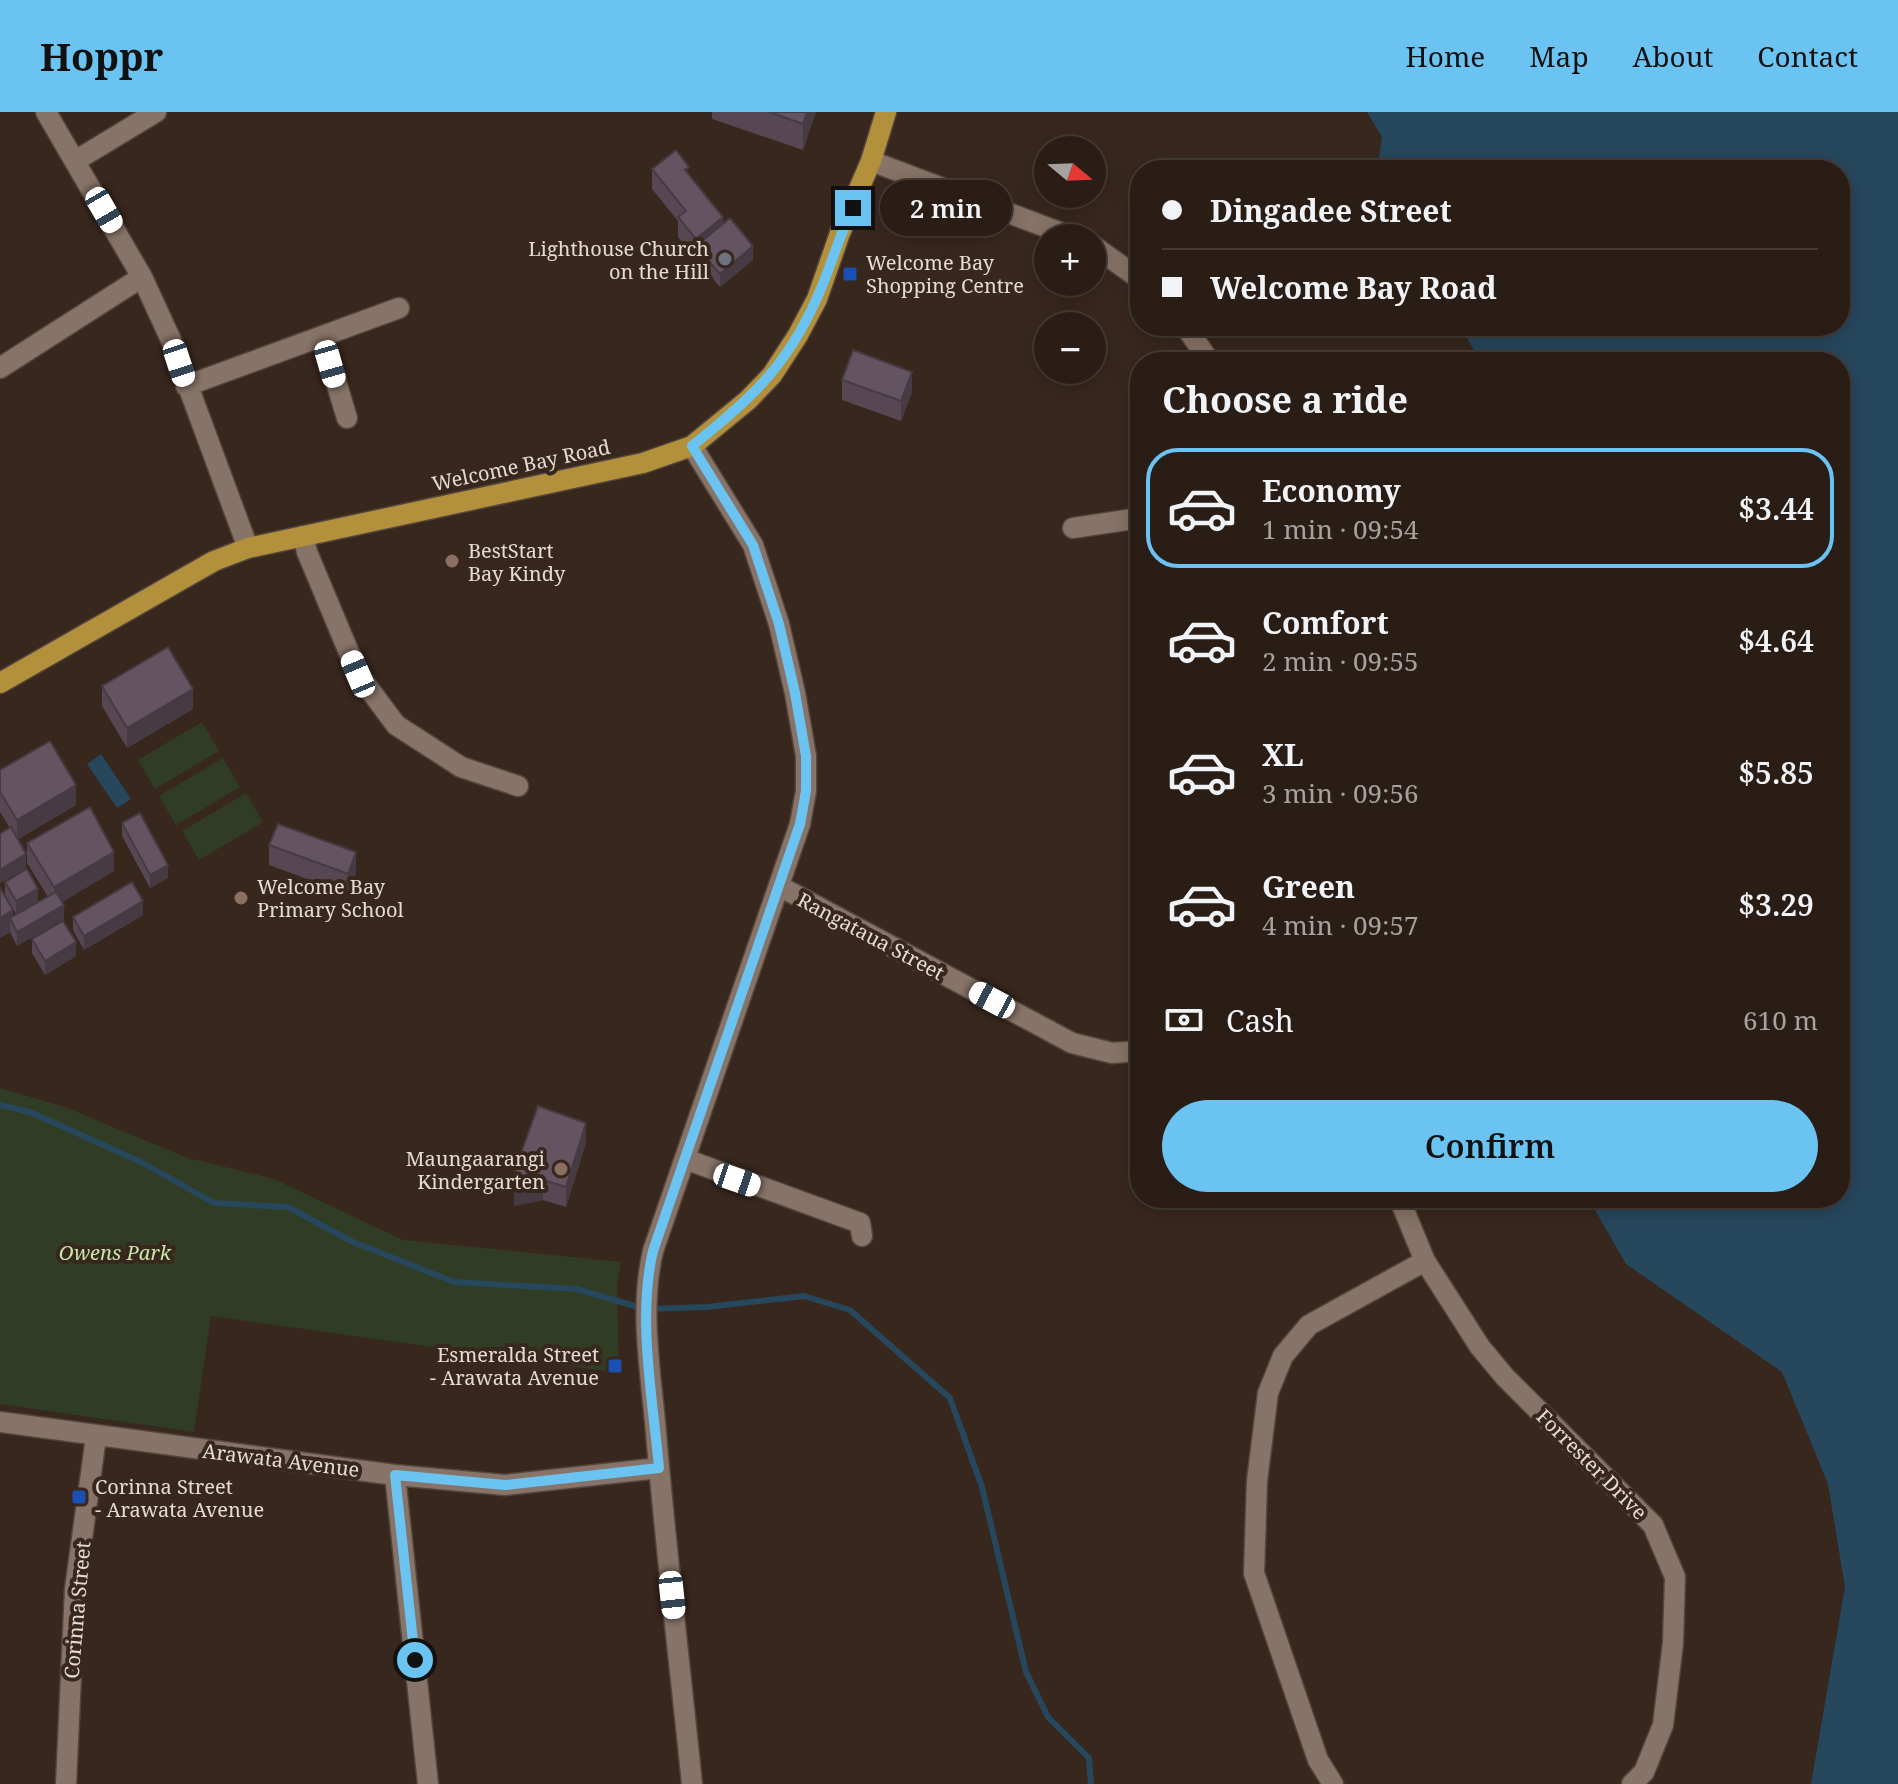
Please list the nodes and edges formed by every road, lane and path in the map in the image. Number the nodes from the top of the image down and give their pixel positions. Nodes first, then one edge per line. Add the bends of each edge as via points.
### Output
1 (46, 112) edge
2 (156, 112) edge
3 (886, 112) edge
4 (75, 161) junction
5 (871, 161) junction
6 (1038, 224) edge
7 (1106, 255) edge
8 (1130, 272) edge
9 (142, 277) junction
10 (399, 308) dead end
11 (322, 336) junction
12 (0, 368) edge
13 (186, 386) junction
14 (347, 418) dead end
15 (692, 446) junction
16 (1130, 519) edge
17 (1073, 528) dead end
18 (303, 536) junction
19 (248, 548) junction
20 (0, 683) edge
21 (518, 786) dead end
22 (779, 886) junction
23 (1130, 1052) edge
24 (685, 1159) junction
25 (1403, 1208) edge
26 (862, 1236) dead end
27 (1425, 1261) junction
28 (0, 1422) edge
29 (96, 1437) junction
30 (659, 1468) junction
31 (395, 1475) junction
32 (66, 1784) edge
33 (428, 1784) edge
34 (692, 1784) edge
35 (1333, 1784) edge
36 (1632, 1784) edge

1 - 4 street
2 - 4 street
3 - 5 main road, Welcome Bay Road
4 - 9 street
5 - 6 street
5 - 15 main road, Welcome Bay Road via 798,335 772,375
7 - 8 street
9 - 12 street
9 - 13 street
10 - 11 street
11 - 13 street
11 - 14 street
13 - 19 street
15 - 18 main road, Welcome Bay Road via 643,463
15 - 22 street via 753,545 795,693 806,791
16 - 17 street
18 - 19 main road, Welcome Bay Road
18 - 21 street via 358,674 396,725 461,767
19 - 20 main road, Welcome Bay Road via 214,561
22 - 23 street, Rangataua Street via 1072,1043
22 - 24 street
24 - 26 street via 860,1223
24 - 30 street via 646,1280
25 - 27 street, Forrester Drive
27 - 35 street via 1309,1325 1283,1356 1268,1393 1257,1481 1254,1573 1318,1760
27 - 36 street, Forrester Drive via 1505,1377 1653,1525 1675,1577 1663,1725 1644,1772
28 - 29 street, Arawata Avenue
29 - 31 street, Arawata Avenue
29 - 32 street, Corinna Street via 75,1589
30 - 31 street, Arawata Avenue via 505,1485
30 - 34 street
31 - 33 street

